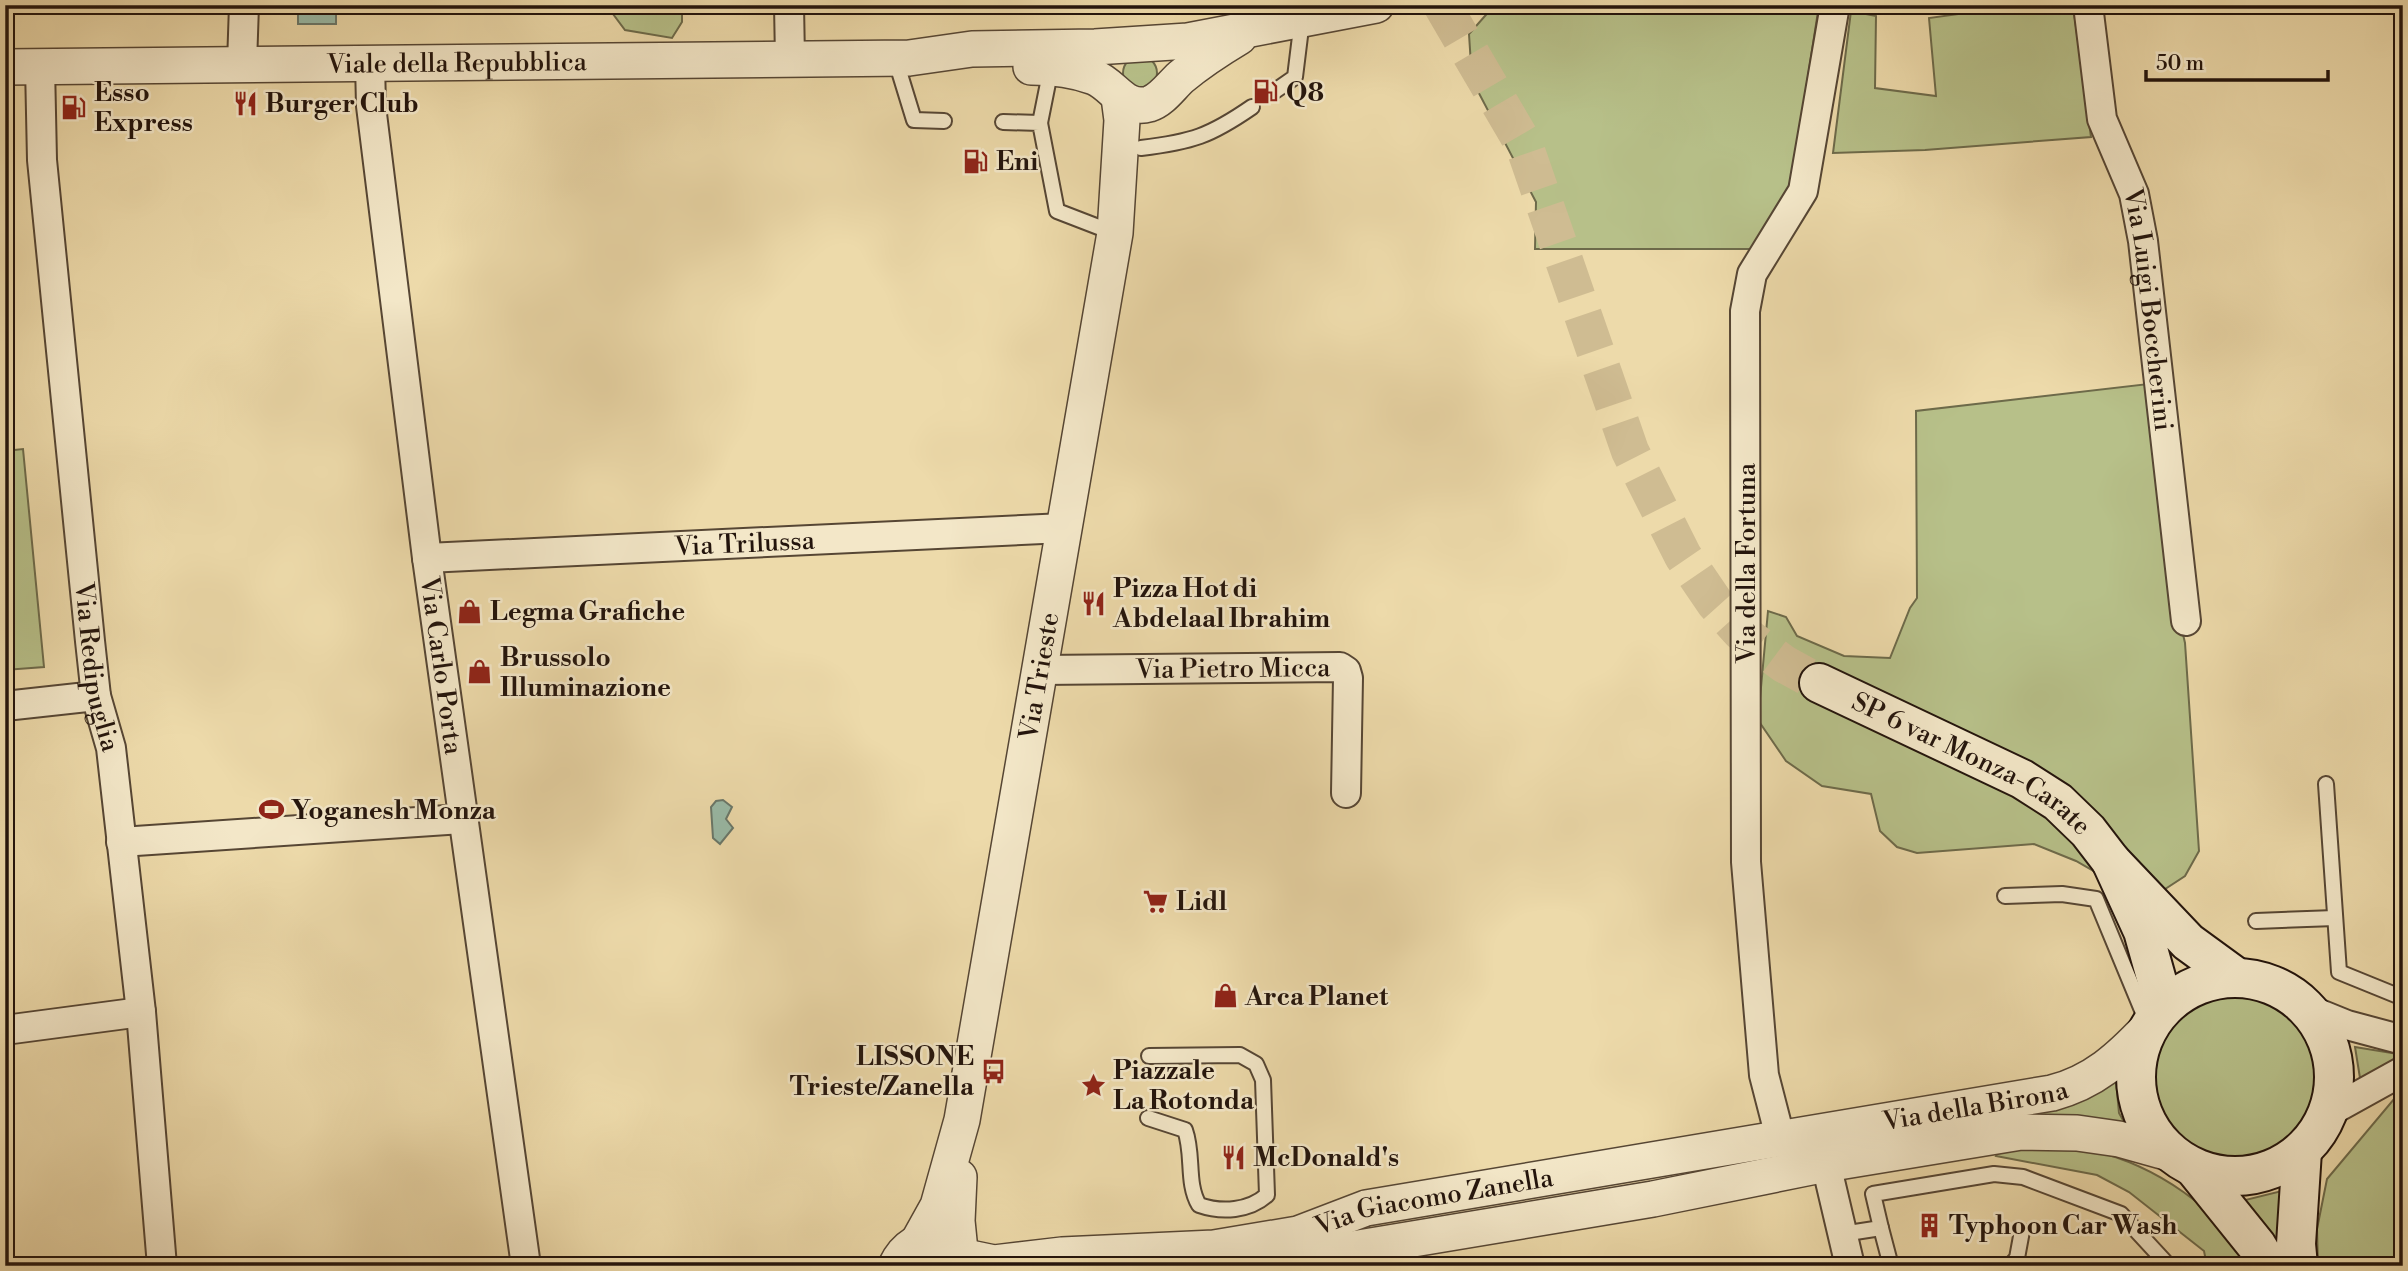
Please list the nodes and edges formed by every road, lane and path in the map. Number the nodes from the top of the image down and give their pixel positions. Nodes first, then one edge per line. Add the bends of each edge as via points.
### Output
1 (244, 5) edge
2 (789, 5) edge
3 (1376, 5) edge
4 (1835, 5) edge
5 (2088, 5) edge
6 (1311, 14) edge
7 (1265, 27) junction
8 (1139, 44) junction
9 (902, 58) junction
10 (790, 59) junction
11 (370, 63) junction
12 (242, 64) junction
13 (40, 66) junction
14 (5, 67) edge
15 (1051, 68) junction
16 (1275, 91) dead end
17 (1116, 93) junction
18 (1165, 93) junction
19 (1252, 107) dead end
20 (944, 121) dead end
21 (1003, 122) dead end
22 (1040, 123) junction
23 (1141, 148) junction
24 (1115, 233) junction
25 (1064, 528) junction
26 (427, 558) junction
27 (2186, 621) dead end
28 (1041, 670) junction
29 (1819, 683) tunnel mouth
30 (96, 696) junction
31 (5, 706) edge
32 (2326, 784) dead end
33 (1346, 793) dead end
34 (462, 819) junction
35 (121, 842) junction
36 (2111, 861) junction
37 (2005, 896) dead end
38 (2336, 918) junction
39 (2256, 921) dead end
40 (2236, 977) junction
41 (2403, 998) edge
42 (2310, 1010) junction
43 (141, 1012) junction
44 (2156, 1016) junction
45 (5, 1030) edge
46 (2403, 1040) edge
47 (1149, 1056) dead end
48 (2403, 1071) edge
49 (2329, 1112) junction
50 (1148, 1118) dead end
51 (962, 1120) junction
52 (1780, 1137) junction
53 (2302, 1151) junction
54 (2182, 1161) junction
55 (1826, 1164) junction
56 (1366, 1208) junction
57 (1881, 1228) junction
58 (2022, 1231) dead end
59 (1842, 1234) junction
60 (1374, 1255) edge
61 (900, 1258) edge
62 (965, 1258) edge
63 (162, 1266) edge
64 (526, 1266) edge
65 (1253, 1266) edge
66 (1850, 1266) edge
67 (1891, 1266) edge
68 (2010, 1266) edge
69 (2169, 1266) edge
70 (2269, 1266) edge
71 (2298, 1266) edge

1 - 12 street
2 - 10 street
3 - 6 street, Viale della Repubblica
4 - 52 street, Via della Fortuna via 1803,191 1752,274 1745,311 1746,862 1765,1075
5 - 27 street, Via Luigi Boccherini via 2102,119 2134,194 2143,241
6 - 7 street, Viale della Repubblica
6 - 16 lane via 1294,77
7 - 8 street, Viale della Repubblica via 1188,41
7 - 18 street, Viale della Repubblica via 1213,54
8 - 9 street, Viale della Repubblica via 972,50
8 - 17 street via 1119,50 1110,68
8 - 18 street via 1166,55 1171,74
9 - 10 street, Viale della Repubblica
9 - 15 street, Viale della Repubblica
9 - 20 lane via 914,120
10 - 11 street, Viale della Repubblica
11 - 12 street, Viale della Repubblica
11 - 26 street, Via Carlo Porta via 371,106
12 - 13 street, Viale della Repubblica
13 - 14 street, Viale della Repubblica
13 - 30 street, Via Redipuglia via 42,160
15 - 17 street, Viale della Repubblica via 1096,78
15 - 22 lane
17 - 18 street, Viale della Repubblica via 1138,105
17 - 24 street, Via Trieste via 1122,120
18 - 23 street, Via Trieste
19 - 23 lane via 1214,134 1182,144
21 - 22 lane
22 - 24 lane via 1057,211
23 - 24 street, Via Trieste
24 - 25 street, Via Trieste
25 - 26 street, Via Trilussa
25 - 28 street, Via Trieste
26 - 34 street, Via Carlo Porta
28 - 33 street, Via Pietro Micca via 1340,667 1349,678
28 - 51 street, Via Trieste
29 - 36 main road, SP 6 var Monza-Carate via 2022,779 2058,802
30 - 31 street
30 - 35 street, Via Redipuglia via 111,748
32 - 38 lane
34 - 35 street
34 - 64 street, Via Carlo Porta
35 - 43 street, Via Redipuglia
36 - 40 main road via 2188,942
36 - 44 main road via 2143,931
37 - 44 lane via 2062,894 2096,899
38 - 39 lane
38 - 41 lane via 2339,972
40 - 42 main road via 2263,981 2288,992
40 - 44 main road via 2209,980 2185,990
42 - 46 street
42 - 49 main road via 2325,1032 2333,1058 2335,1086
43 - 45 street
43 - 63 street, Via Redipuglia
44 - 52 street, Via della Birona via 2123,1055 2078,1087
44 - 54 main road via 2137,1059 2137,1094 2147,1126
47 - 50 lane via 1240,1055 1255,1064 1263,1080 1267,1195 1259,1202 1229,1210 1199,1205 1192,1188 1185,1130
48 - 49 street
49 - 53 main road
51 - 61 street, Via Trieste via 938,1206
51 - 62 street, Via Trieste via 957,1209
52 - 56 street, Via Giacomo Zanella
53 - 54 main road via 2279,1167 2251,1176 2222,1177
53 - 71 main road
54 - 55 street, Via della Birona via 2119,1139 2021,1132
54 - 70 main road via 2257,1246
55 - 59 street
55 - 60 street, Via Giacomo Zanella
56 - 60 street
56 - 62 street, Via Giacomo Zanella via 1298,1234 1214,1248 1062,1255 995,1264
57 - 59 lane
57 - 67 lane
57 - 69 lane via 1873,1194 1994,1174 2023,1177 2121,1214
58 - 68 lane via 2017,1258
59 - 66 street
60 - 65 street, Via Giacomo Zanella
61 - 62 street, Via Giacomo Zanella via 941,1240

